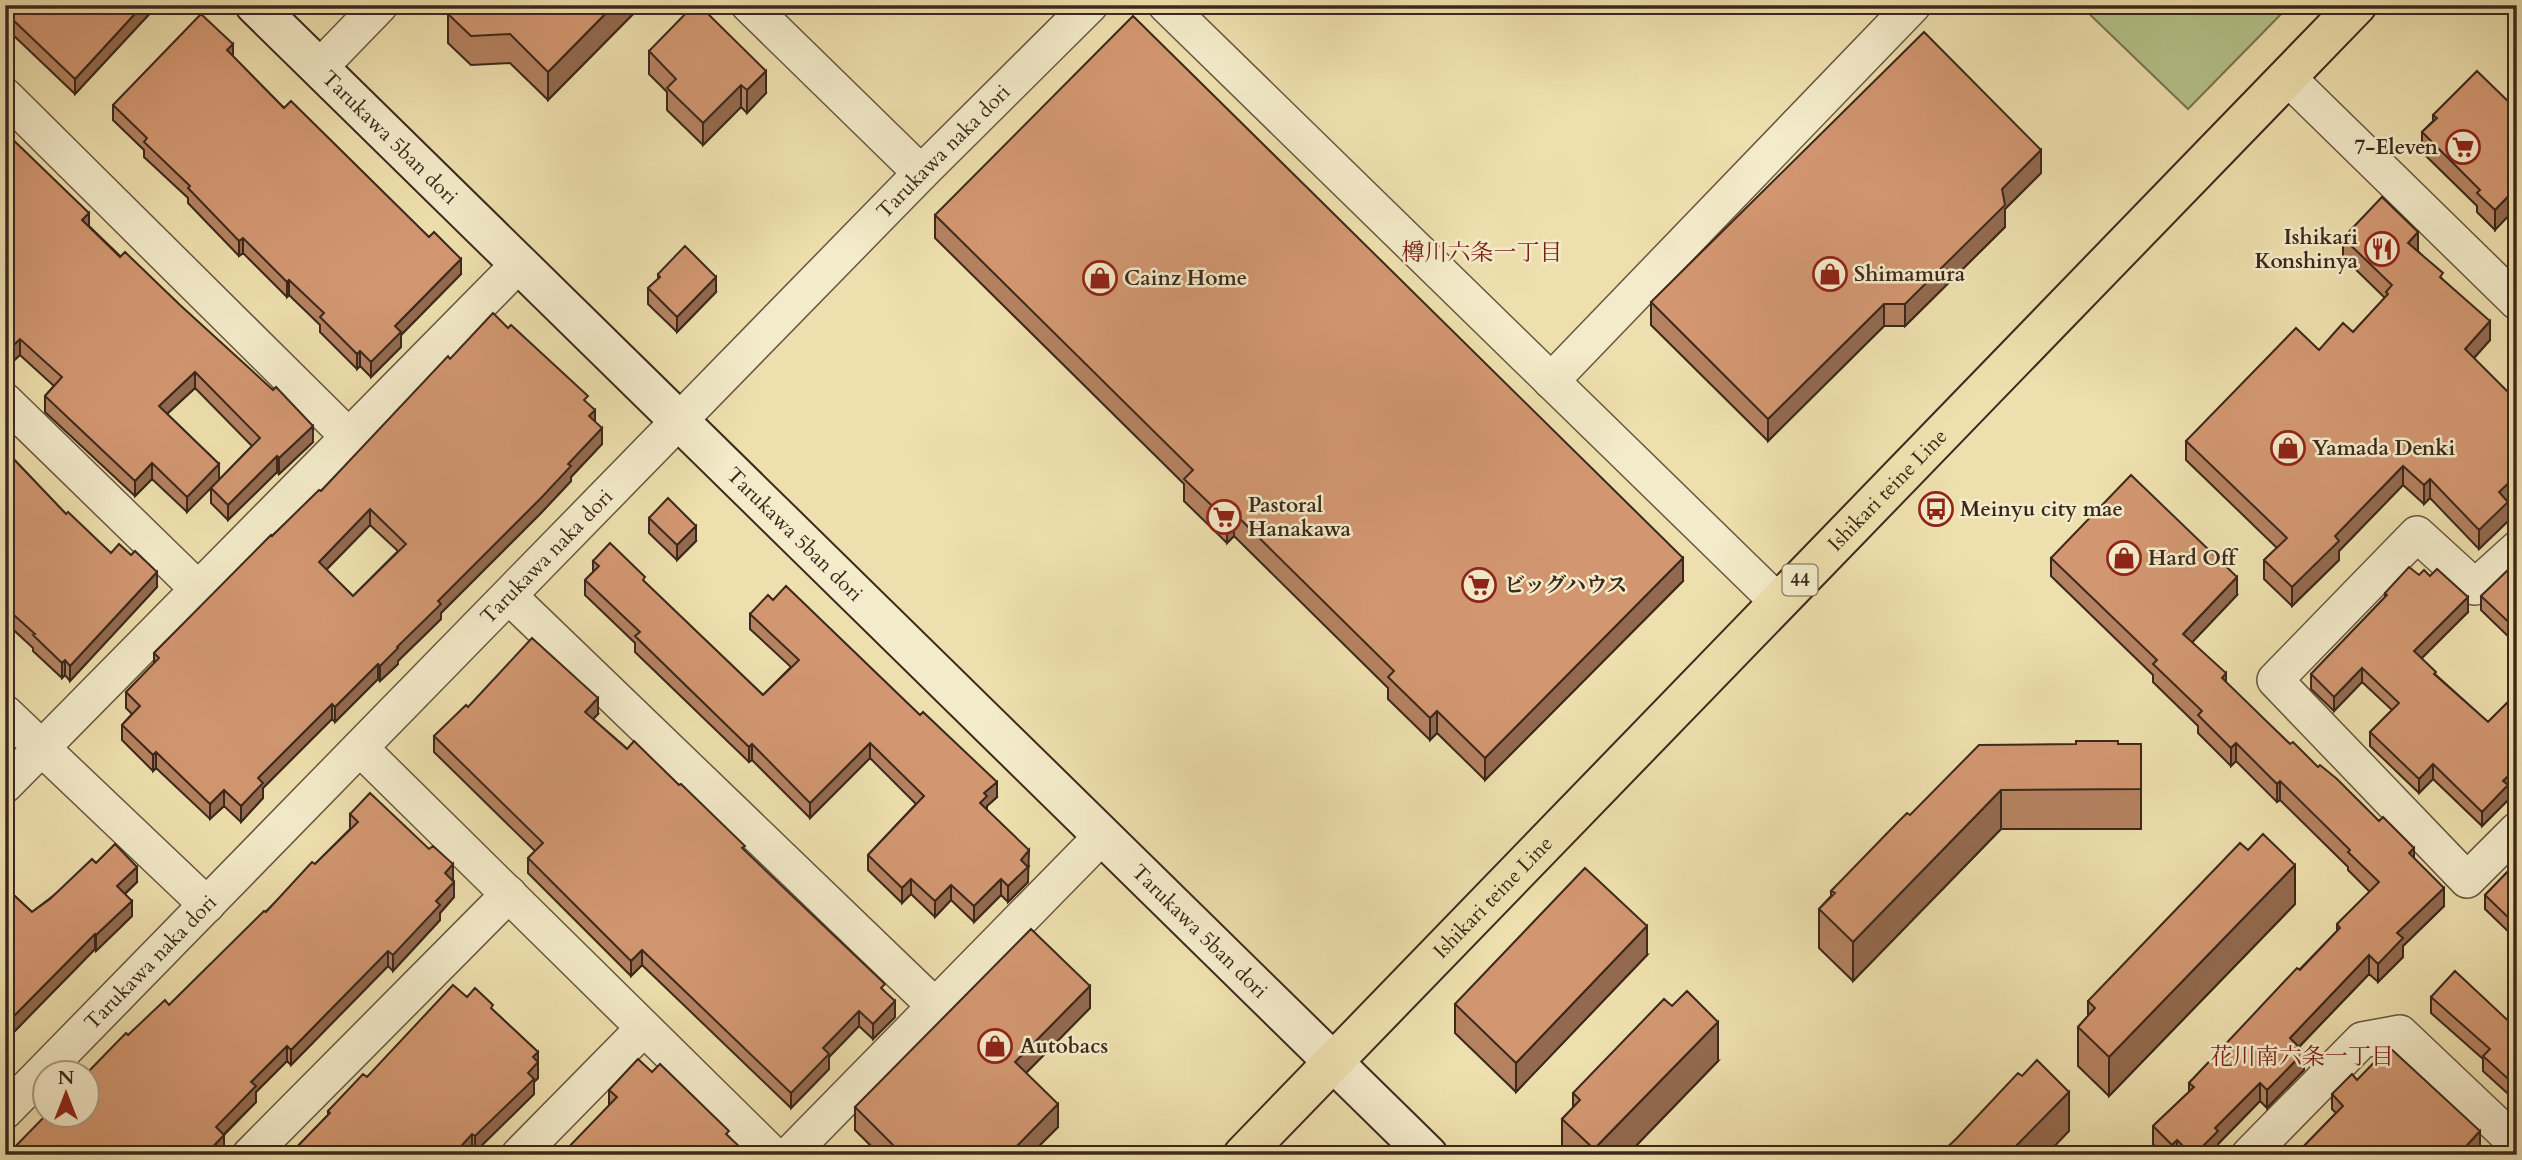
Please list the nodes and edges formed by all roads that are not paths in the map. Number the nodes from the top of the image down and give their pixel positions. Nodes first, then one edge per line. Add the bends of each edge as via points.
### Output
1 (255, 5) edge
2 (380, 5) edge
3 (749, 5) edge
4 (1090, 5) edge
5 (1166, 5) edge
6 (1913, 5) edge
7 (2357, 5) edge
8 (318, 68) junction
9 (2287, 77) junction
10 (5, 96) edge
11 (921, 173) junction
12 (519, 264) junction
13 (2517, 302) edge
14 (1551, 381) junction
15 (5, 401) edge
16 (680, 422) junction
17 (349, 437) junction
18 (2517, 549) edge
19 (198, 589) junction
20 (509, 596) junction
21 (1779, 603) junction
22 (5, 713) edge
23 (41, 748) junction
24 (360, 748) junction
25 (5, 785) edge
26 (2517, 830) edge
27 (1102, 836) junction
28 (509, 894) junction
29 (207, 905) junction
30 (935, 1006) junction
31 (644, 1028) junction
32 (1333, 1063) junction
33 (5, 1111) edge
34 (2517, 1144) edge
35 (250, 1155) edge
36 (519, 1155) edge
37 (773, 1155) edge
38 (789, 1155) edge
39 (1243, 1155) edge
40 (1427, 1155) edge
41 (2249, 1155) edge

1 - 8 street, Tarukawa 5ban dori
2 - 8 street
3 - 11 street
4 - 11 street, Tarukawa naka dori
5 - 14 street
6 - 14 street
7 - 9 main road, Ishikari teine Line / 44
8 - 12 street, Tarukawa 5ban dori
9 - 13 street
9 - 21 main road, Ishikari teine Line / 44
10 - 17 street
11 - 16 street, Tarukawa naka dori
12 - 16 street, Tarukawa 5ban dori
12 - 17 street
14 - 21 street
15 - 19 street
16 - 20 street, Tarukawa naka dori
16 - 27 street, Tarukawa 5ban dori
17 - 19 street
18 - 26 street via 2475,587 2417,534 2275,680 2467,880
19 - 23 street
20 - 24 street, Tarukawa naka dori
20 - 30 street
21 - 32 main road, Ishikari teine Line / 44
22 - 23 street
23 - 25 street
23 - 29 street
24 - 28 street
24 - 29 street, Tarukawa naka dori
27 - 30 street
27 - 32 street, Tarukawa 5ban dori
28 - 31 street
28 - 35 street
29 - 33 street, Tarukawa naka dori
30 - 38 street
31 - 36 street
31 - 37 street
32 - 39 main road, Ishikari teine Line / 44
32 - 40 street, Tarukawa 5ban dori
34 - 41 street via 2400,1033 2362,1040

